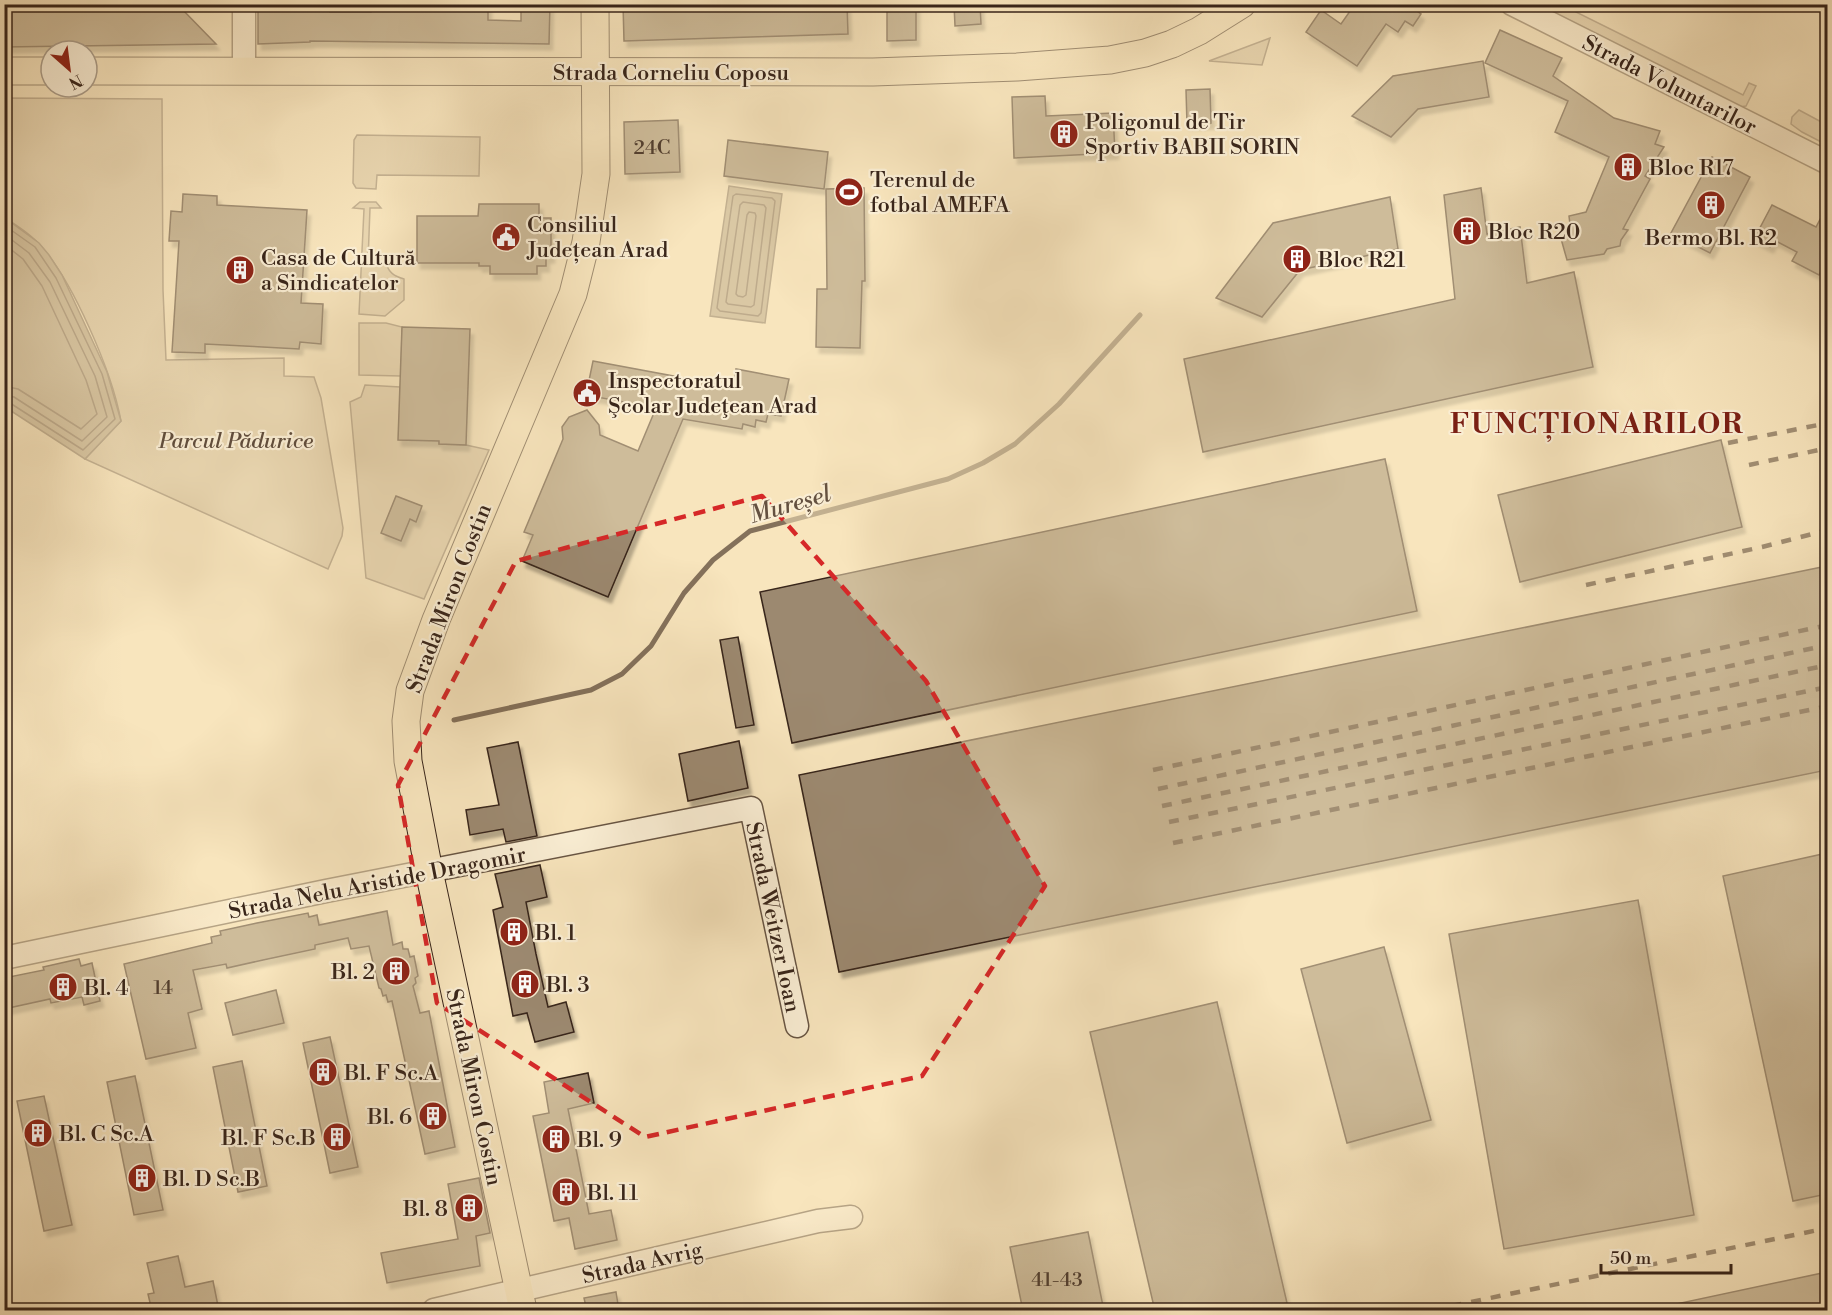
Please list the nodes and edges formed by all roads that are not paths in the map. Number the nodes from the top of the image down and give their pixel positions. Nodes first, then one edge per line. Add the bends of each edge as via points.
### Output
1 (244, 4) edge
2 (596, 4) edge
3 (1242, 4) edge
4 (1512, 4) edge
5 (244, 70) junction
6 (4, 71) edge
7 (39, 71) edge
8 (99, 71) edge
9 (596, 72) junction
10 (1827, 163) edge
11 (751, 808) joint
12 (429, 871) junction
13 (4, 958) edge
14 (797, 1026) dead end
15 (851, 1217) dead end
16 (521, 1301) edge
17 (434, 1311) edge

1 - 5 street
2 - 9 main road, Strada Miron Costin
3 - 9 main road, Strada Corneliu Coposu via 1172,44 1110,60 873,72
4 - 10 street, Strada Voluntarilor
5 - 8 main road, Strada Corneliu Coposu
5 - 9 main road, Strada Corneliu Coposu
6 - 7 main road
9 - 12 main road, Strada Miron Costin via 594,197 573,294 440,609 410,691 406,740
11 - 12 street, Strada Nelu Aristide Dragomir
11 - 14 street, Strada Weitzer Ioan
12 - 13 street, Strada Nelu Aristide Dragomir
12 - 16 main road, Strada Miron Costin
15 - 16 street, Strada Avrig via 818,1221
16 - 17 street, Strada Avrig

